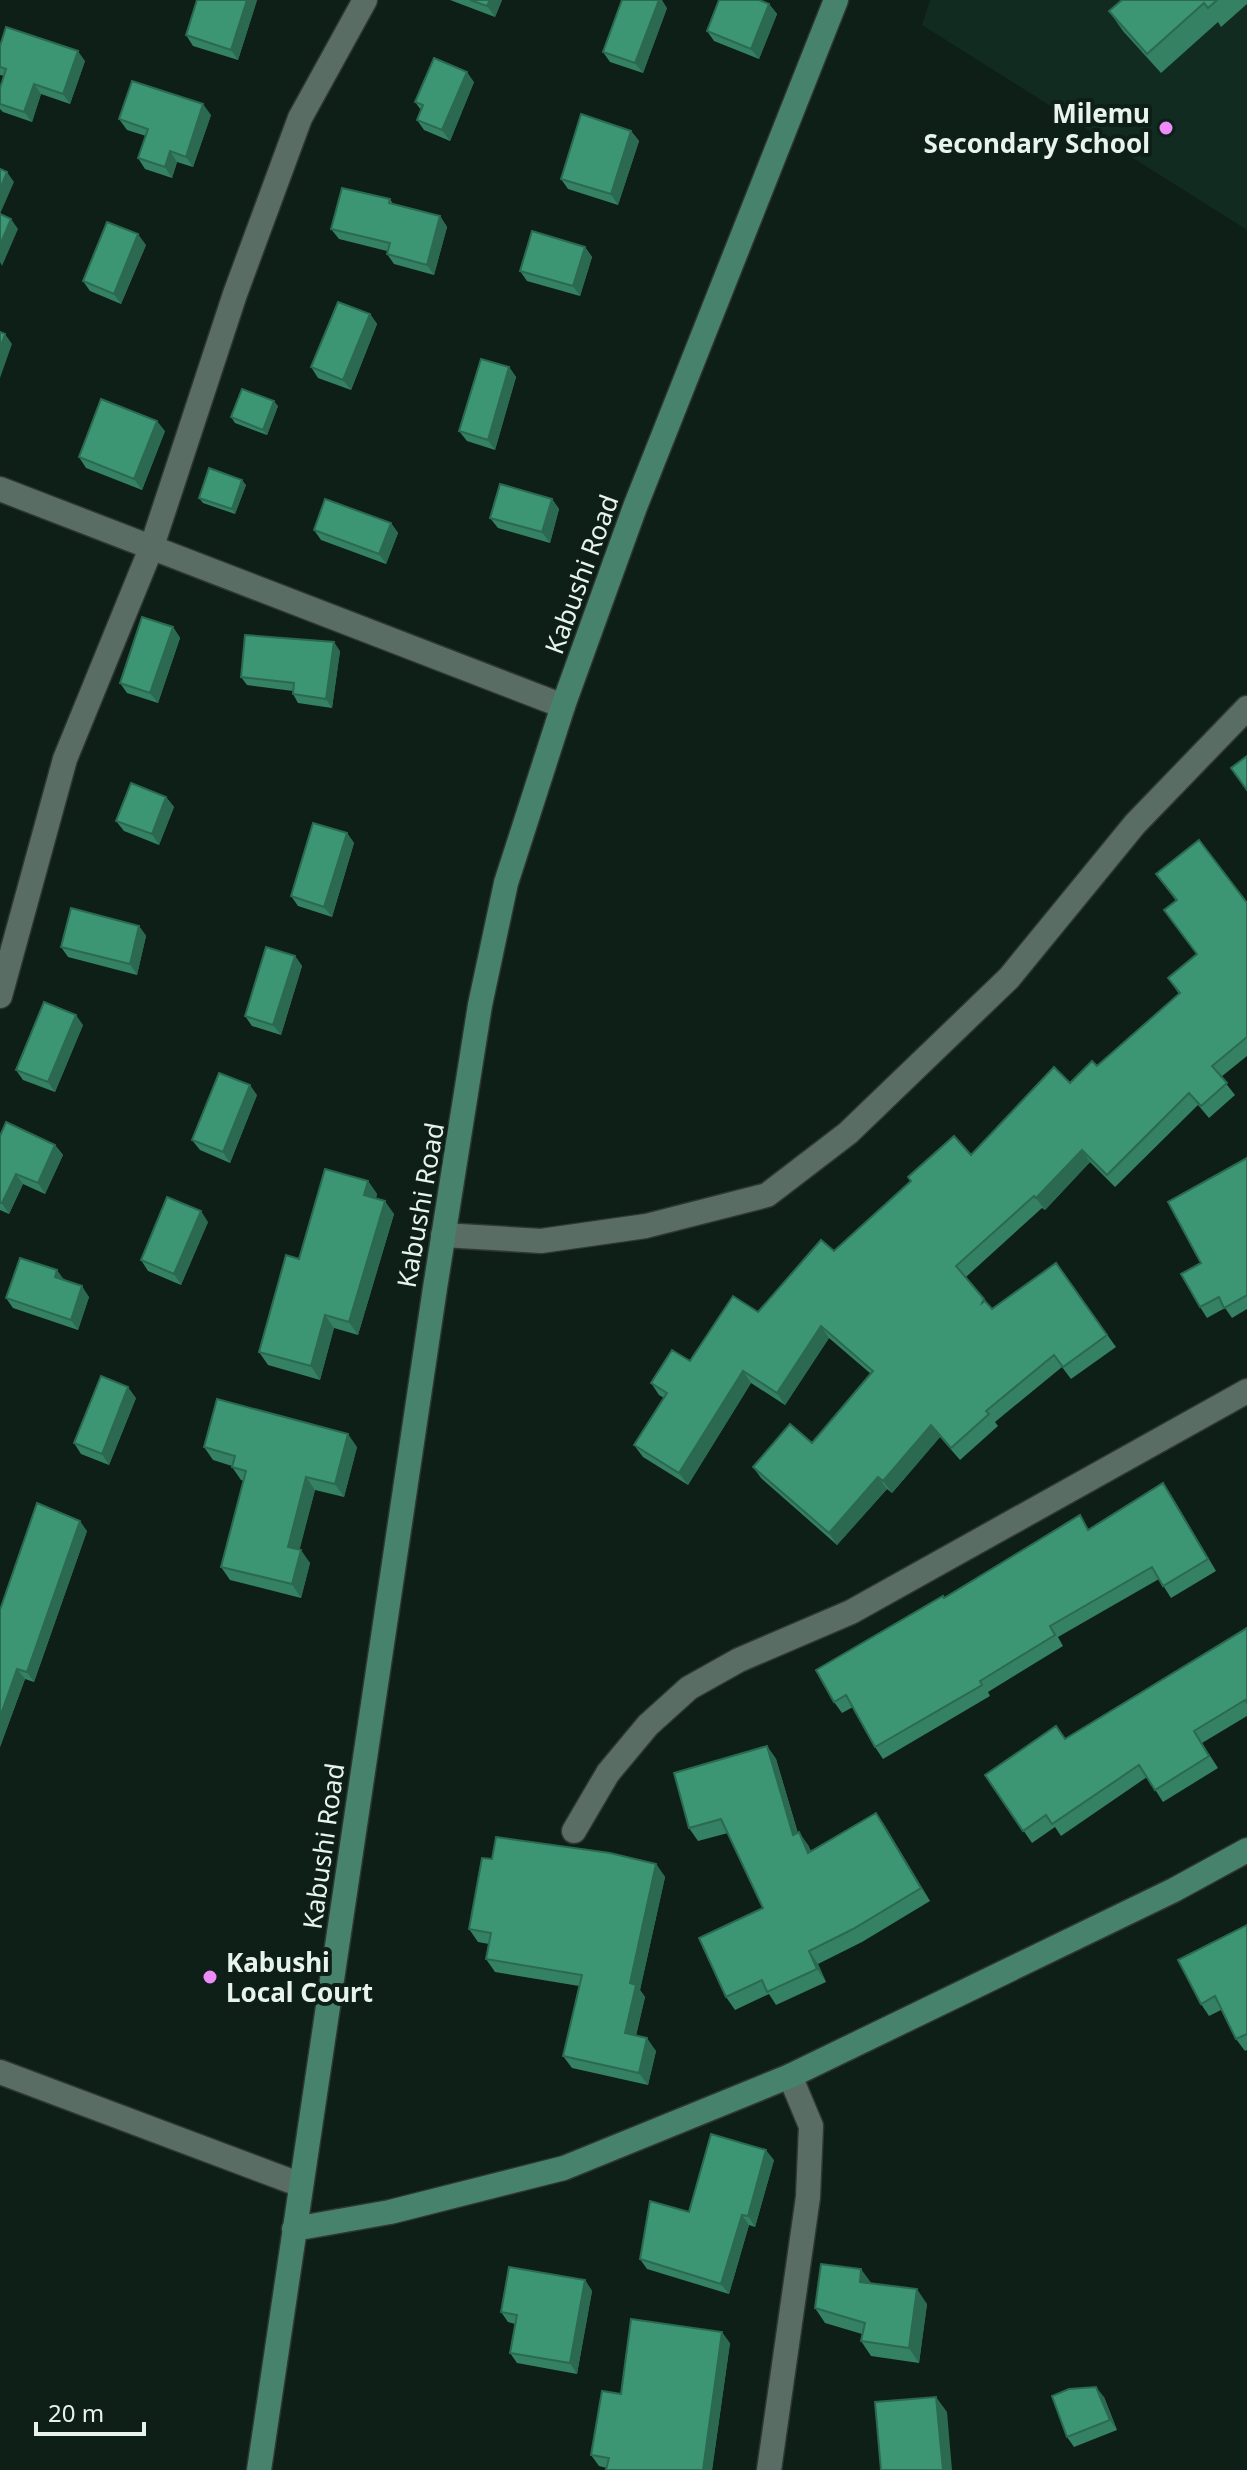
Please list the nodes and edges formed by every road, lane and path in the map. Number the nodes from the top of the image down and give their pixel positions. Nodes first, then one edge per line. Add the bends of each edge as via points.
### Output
1 (365, 0) edge
2 (836, 0) edge
3 (0, 489) edge
4 (152, 546) junction
5 (563, 706) junction
6 (1247, 708) edge
7 (0, 996) edge
8 (443, 1235) junction
9 (1247, 1391) edge
10 (574, 1831) dead end
11 (1247, 1850) edge
12 (0, 2072) edge
13 (790, 2076) junction
14 (301, 2185) junction
15 (294, 2229) junction
16 (259, 2470) edge
17 (769, 2470) edge

1 - 4 street via 300,118
2 - 5 main road, Kabushi Road via 641,493
3 - 4 street
4 - 5 street
4 - 7 street via 65,759
5 - 8 main road, Kabushi Road via 506,883 480,1005
6 - 8 street via 1135,824 1009,978 848,1133 767,1195 646,1226 541,1241
8 - 14 main road, Kabushi Road
9 - 10 street via 851,1612 739,1660 689,1688 648,1725 608,1773
11 - 13 main road
12 - 14 street
13 - 15 main road via 564,2168 390,2212
13 - 17 street via 811,2126 809,2183
14 - 15 main road, Kabushi Road
15 - 16 main road, Kabushi Road

